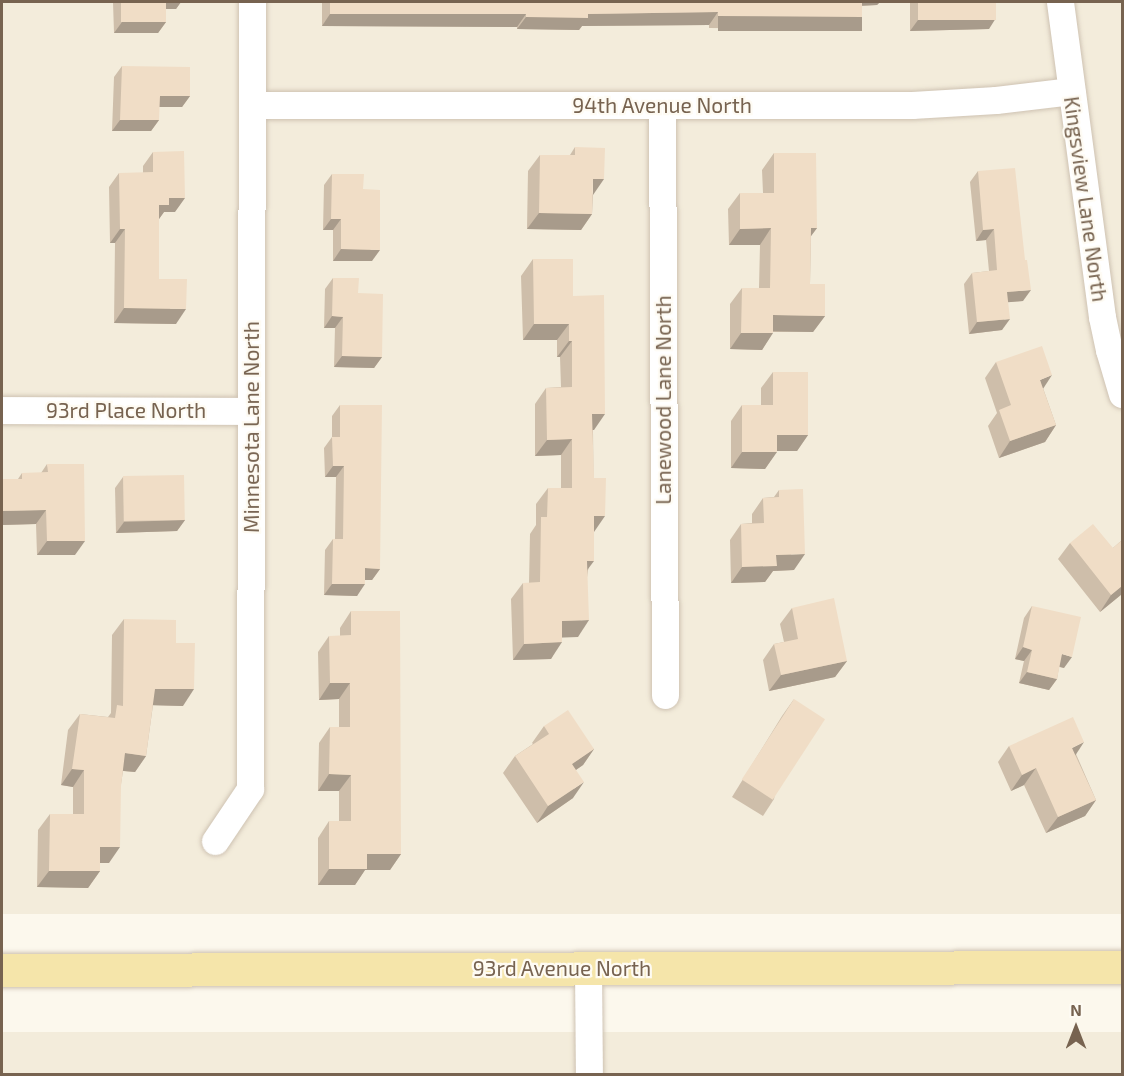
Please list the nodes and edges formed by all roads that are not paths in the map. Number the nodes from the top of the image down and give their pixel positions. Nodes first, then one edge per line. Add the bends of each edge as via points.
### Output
1 (252, 2) edge
2 (1060, 2) edge
3 (1071, 91) junction
4 (253, 105) junction
5 (662, 105) junction
6 (1122, 394) edge
7 (2, 410) edge
8 (251, 411) junction
9 (665, 695) dead end
10 (215, 841) dead end
11 (1122, 967) edge
12 (588, 968) junction
13 (2, 970) edge
14 (589, 1074) edge

1 - 4 street, Minnesota Lane North
2 - 3 street, Kingsview Lane North
3 - 5 street, 94th Avenue North via 912,105
3 - 6 street, Kingsview Lane North via 1102,317
4 - 5 street, 94th Avenue North
4 - 8 street, Minnesota Lane North
5 - 9 street, Lanewood Lane North
7 - 8 street, 93rd Place North
8 - 10 street, Minnesota Lane North via 250,789
11 - 12 main road, 93rd Avenue North
12 - 13 main road, 93rd Avenue North
12 - 14 street

